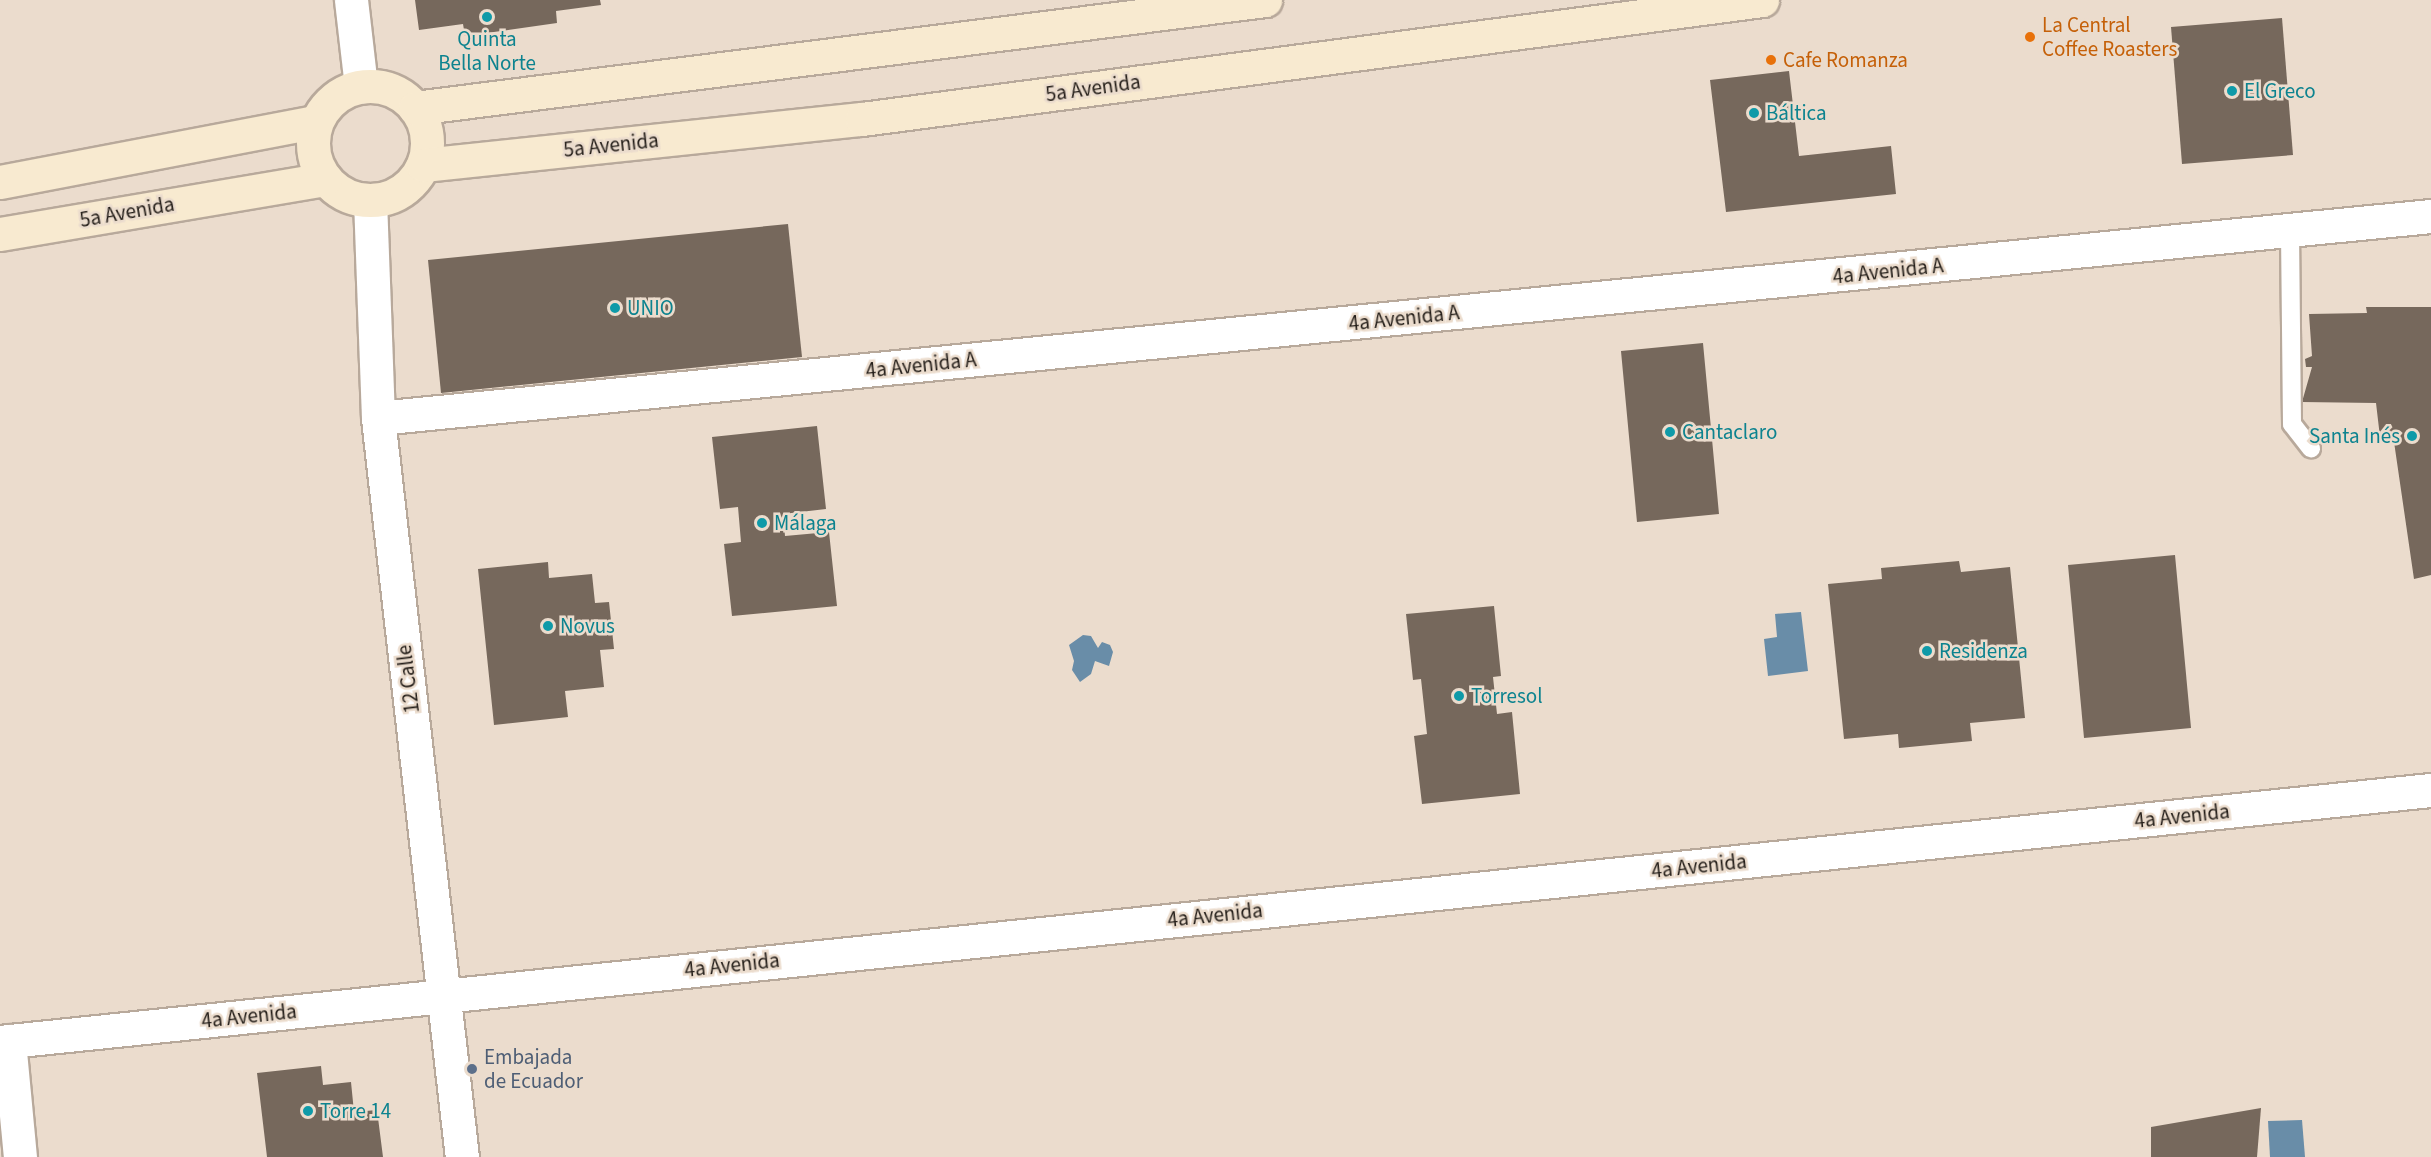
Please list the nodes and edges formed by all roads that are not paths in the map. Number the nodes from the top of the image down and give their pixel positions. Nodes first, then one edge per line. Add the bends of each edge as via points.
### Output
1 (351, 0) edge
2 (1265, 0) edge
3 (1762, 0) edge
4 (361, 86) junction
5 (415, 108) junction
6 (316, 122) junction
7 (423, 165) junction
8 (325, 179) junction
9 (0, 182) edge
10 (370, 200) junction
11 (2431, 216) edge
12 (2290, 232) junction
13 (0, 234) edge
14 (378, 418) junction
15 (2310, 448) dead end
16 (2431, 790) edge
17 (444, 995) junction
18 (4, 1042) edge
19 (20, 1157) edge
20 (462, 1157) edge

1 - 4 street
2 - 5 street
3 - 7 street, 5a Avenida via 862,119
4 - 5 street via 391,89
4 - 6 street via 334,98
5 - 7 street via 426,135
6 - 8 street via 313,152
6 - 9 street
7 - 10 street via 408,187 384,199
8 - 10 street via 345,195
8 - 13 street, 5a Avenida
10 - 14 street, 12 Calle
11 - 12 street, 4a Avenida A
12 - 14 street, 4a Avenida A
12 - 15 lane via 2292,424
14 - 17 street, 12 Calle
16 - 17 street, 4a Avenida
17 - 18 street, 4a Avenida
17 - 20 street, 12 Calle
18 - 19 street

